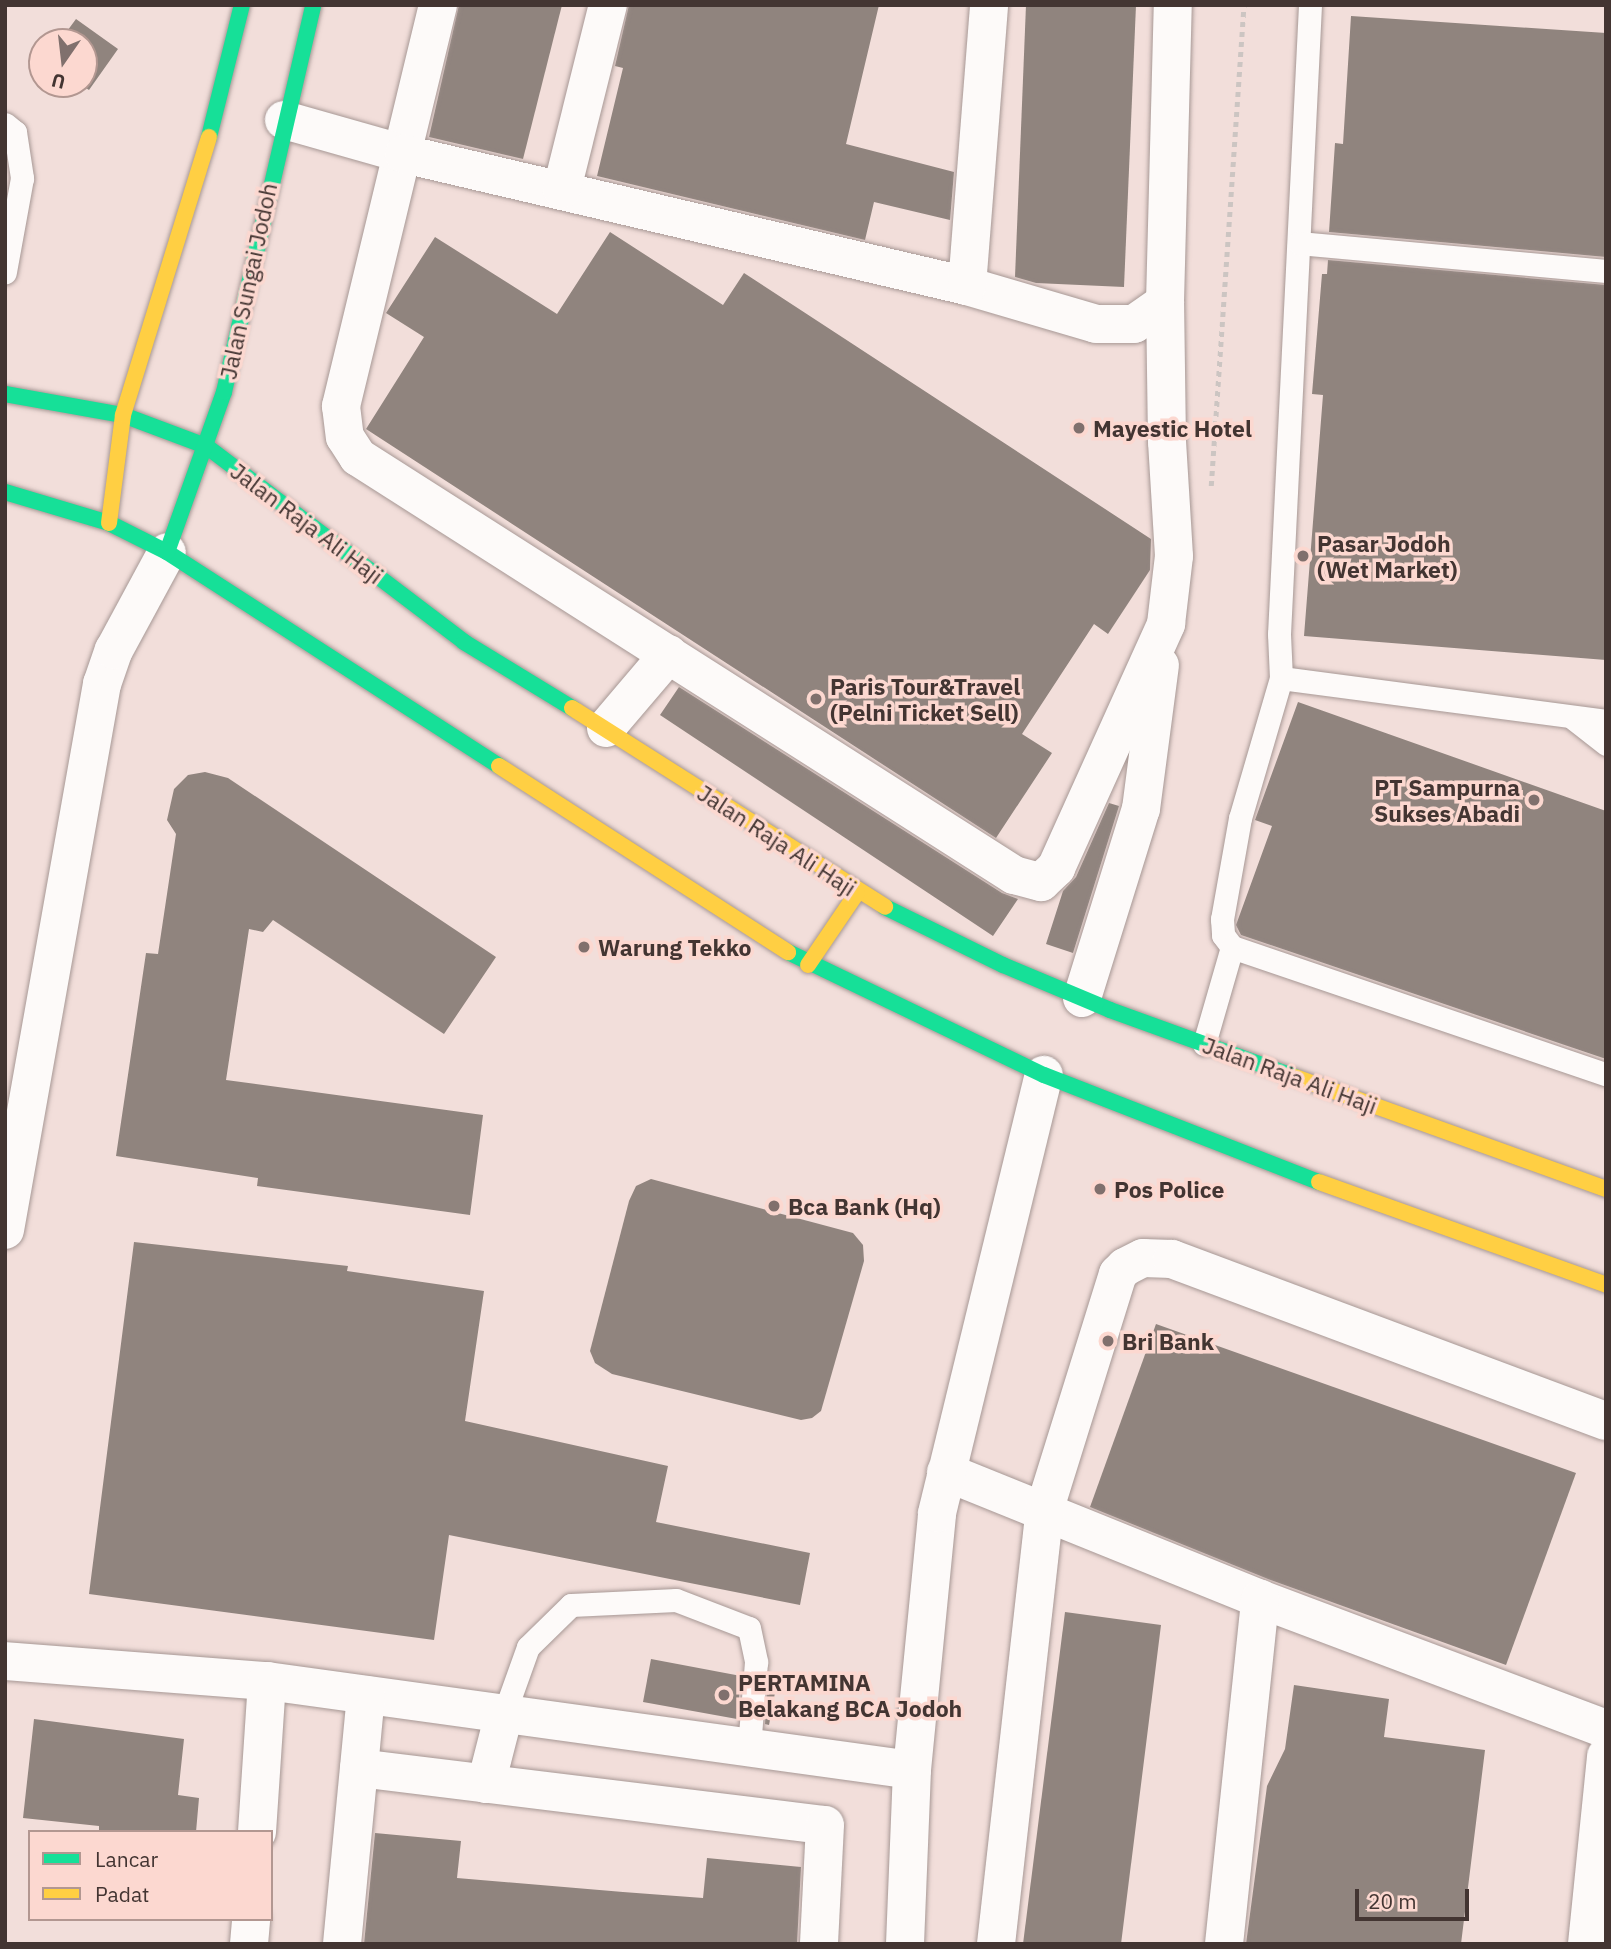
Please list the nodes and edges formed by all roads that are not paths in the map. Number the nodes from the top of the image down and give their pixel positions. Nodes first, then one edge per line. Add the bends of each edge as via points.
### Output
1 (243, 5) edge
2 (313, 5) edge
3 (438, 5) edge
4 (608, 5) edge
5 (989, 5) edge
6 (1173, 5) edge
7 (1310, 5) edge
8 (284, 120) junction
9 (5, 124) edge
10 (404, 155) junction
11 (562, 189) junction
12 (1299, 243) junction
13 (1606, 271) edge
14 (5, 272) edge
15 (967, 286) junction
16 (1165, 302) junction
17 (5, 394) edge
18 (123, 415) junction
19 (206, 446) junction
20 (5, 492) edge
21 (109, 523) junction
22 (167, 552) junction
23 (1166, 624) junction
24 (669, 654) junction
25 (1281, 678) junction
26 (1574, 719) junction
27 (1606, 721) edge
28 (606, 728) junction
29 (1606, 744) edge
30 (857, 893) junction
31 (1232, 947) junction
32 (808, 965) junction
33 (1082, 998) junction
34 (1204, 1044) junction
35 (1606, 1074) edge
36 (1044, 1075) junction
37 (1606, 1189) edge
38 (5, 1230) edge
39 (1606, 1285) edge
40 (1606, 1421) edge
41 (946, 1472) junction
42 (1045, 1508) junction
43 (1260, 1599) junction
44 (5, 1661) edge
45 (267, 1681) junction
46 (366, 1695) junction
47 (504, 1714) junction
48 (1606, 1729) edge
49 (749, 1747) junction
50 (1606, 1756) edge
51 (359, 1768) junction
52 (912, 1770) junction
53 (486, 1784) junction
54 (257, 1830) edge
55 (251, 1921) edge
56 (249, 1944) edge
57 (342, 1944) edge
58 (819, 1944) edge
59 (905, 1944) edge
60 (996, 1944) edge
61 (1224, 1944) edge
62 (1587, 1944) edge

1 - 18 main road via 219,104
2 - 8 main road, Jalan Sungai Jodoh
3 - 10 street
4 - 11 street
5 - 15 street
6 - 16 street
7 - 12 lane
8 - 10 street
8 - 19 main road, Jalan Sungai Jodoh via 224,392
9 - 14 lane via 15,132 22,178
10 - 11 street
10 - 24 street via 341,406 345,438 358,457
11 - 15 street
12 - 13 lane
12 - 25 lane via 1279,634
15 - 16 street via 1096,324 1134,324
16 - 23 street via 1174,556
17 - 18 main road, Jalan Raja Ali Haji
18 - 19 main road, Jalan Raja Ali Haji
18 - 21 main road
19 - 22 main road, Jalan Sungai Jodoh
19 - 28 main road, Jalan Raja Ali Haji via 464,642
20 - 21 main road
21 - 22 main road
22 - 32 main road
22 - 38 street via 114,650 102,684
23 - 24 street via 1056,868 1041,882 1014,875
23 - 33 street via 1141,808
24 - 28 street
25 - 26 lane
25 - 31 lane via 1240,818 1223,919 1223,935
26 - 27 lane
26 - 29 lane
28 - 30 main road, Jalan Raja Ali Haji
30 - 32 main road
30 - 33 main road, Jalan Raja Ali Haji
31 - 34 lane
31 - 35 lane
32 - 36 main road
33 - 34 main road, Jalan Raja Ali Haji
34 - 37 main road, Jalan Raja Ali Haji
36 - 39 main road via 1326,1185
36 - 41 street
40 - 42 street via 1172,1259 1143,1258 1118,1274
41 - 42 street
41 - 52 street via 937,1513
42 - 43 street
42 - 60 street
43 - 48 street
43 - 61 street
44 - 45 street
45 - 46 street
45 - 54 street
46 - 47 street
46 - 51 street
47 - 49 street
47 - 49 lane via 528,1647 571,1605 676,1600 749,1628 756,1662
47 - 53 street
49 - 52 street
50 - 62 street
51 - 53 street
51 - 57 street
52 - 59 street
53 - 58 street via 825,1825
55 - 56 street

